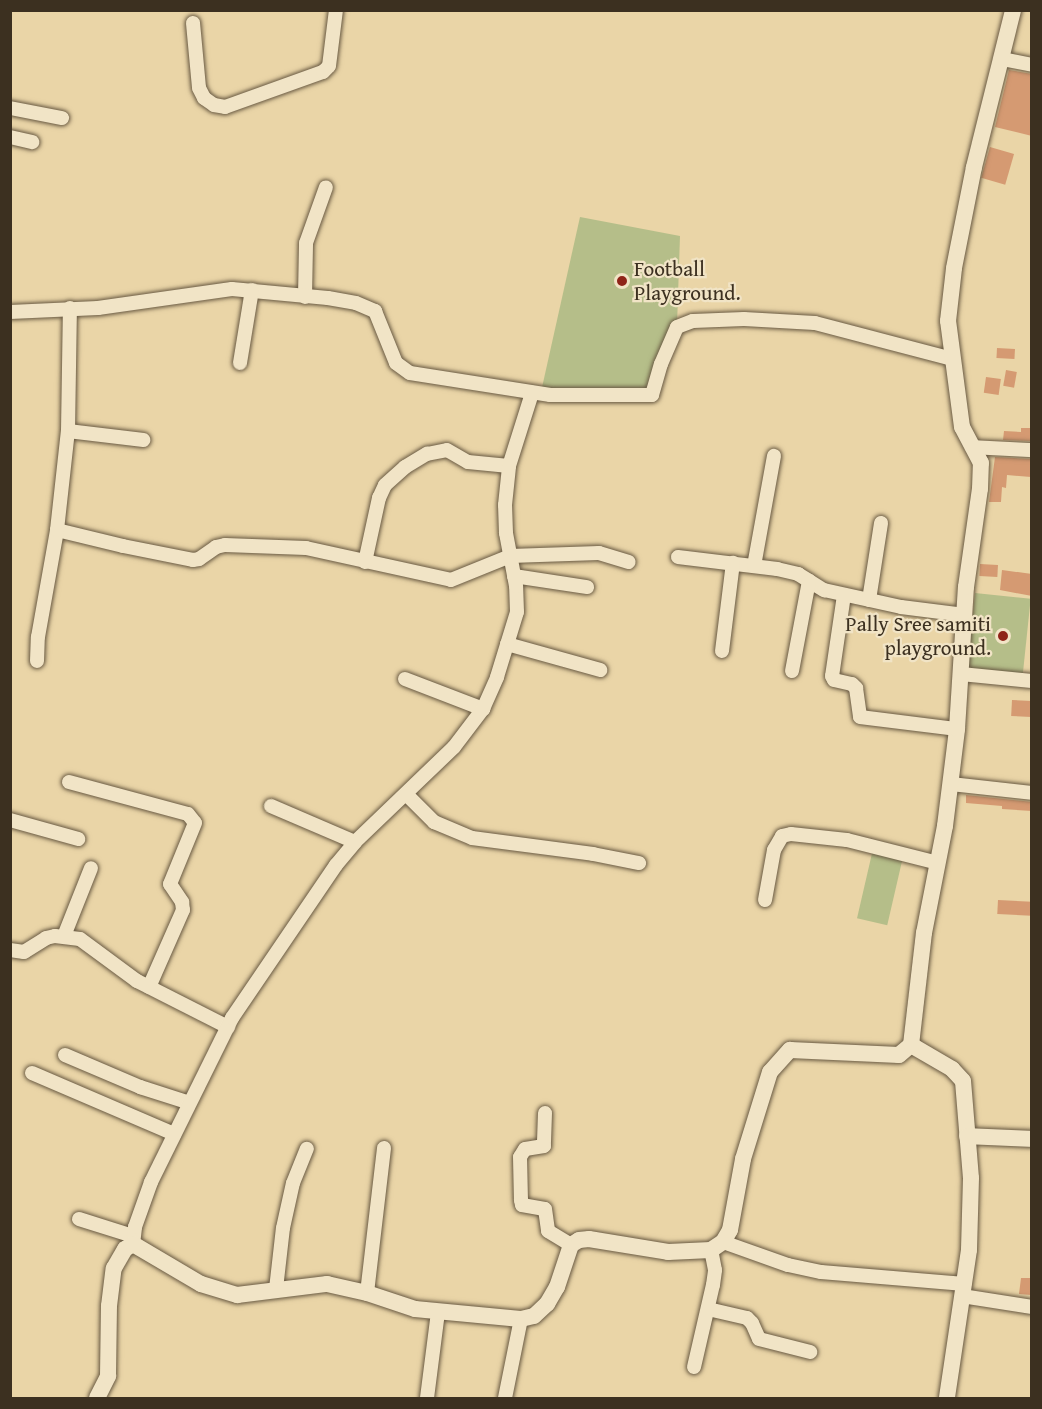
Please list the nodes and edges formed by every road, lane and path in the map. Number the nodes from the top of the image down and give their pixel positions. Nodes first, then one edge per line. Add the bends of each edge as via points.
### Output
1 (336, 10) edge
2 (1013, 10) edge
3 (193, 23) dead end
4 (1002, 59) junction
5 (1032, 65) edge
6 (10, 108) edge
7 (62, 118) dead end
8 (10, 137) edge
9 (32, 142) dead end
10 (326, 187) dead end
11 (252, 290) junction
12 (304, 297) junction
13 (70, 308) junction
14 (10, 312) edge
15 (952, 359) junction
16 (240, 363) dead end
17 (532, 393) junction
18 (68, 430) junction
19 (144, 440) dead end
20 (972, 447) junction
21 (1032, 450) edge
22 (774, 456) dead end
23 (509, 466) junction
24 (881, 524) dead end
25 (57, 530) junction
26 (510, 556) junction
27 (678, 557) dead end
28 (365, 562) junction
29 (629, 562) dead end
30 (733, 563) junction
31 (754, 566) junction
32 (514, 576) junction
33 (809, 581) junction
34 (587, 586) dead end
35 (844, 595) junction
36 (869, 600) junction
37 (964, 615) junction
38 (507, 645) junction
39 (722, 651) dead end
40 (37, 661) dead end
41 (600, 670) dead end
42 (792, 671) dead end
43 (961, 674) junction
44 (405, 679) dead end
45 (1032, 681) edge
46 (483, 709) junction
47 (957, 729) junction
48 (69, 782) dead end
49 (951, 784) junction
50 (1032, 793) edge
51 (406, 794) junction
52 (271, 806) dead end
53 (10, 820) edge
54 (78, 839) dead end
55 (356, 842) junction
56 (639, 863) dead end
57 (938, 863) junction
58 (91, 868) dead end
59 (765, 900) dead end
60 (64, 936) junction
61 (10, 950) edge
62 (149, 987) junction
63 (228, 1026) junction
64 (911, 1045) junction
65 (65, 1055) dead end
66 (32, 1073) dead end
67 (190, 1103) junction
68 (545, 1113) dead end
69 (174, 1134) junction
70 (967, 1136) junction
71 (1032, 1139) edge
72 (384, 1148) dead end
73 (307, 1149) dead end
74 (79, 1219) dead end
75 (133, 1240) junction
76 (571, 1245) junction
77 (717, 1246) junction
78 (276, 1289) junction
79 (963, 1290) junction
80 (367, 1293) junction
81 (1032, 1307) edge
82 (708, 1309) junction
83 (438, 1312) junction
84 (521, 1319) junction
85 (810, 1352) dead end
86 (694, 1367) dead end
87 (97, 1398) edge
88 (427, 1398) edge
89 (505, 1398) edge
90 (947, 1398) edge

1 - 3 street via 332,54 323,72 225,107 204,98 199,88
2 - 4 street
4 - 5 street
4 - 15 street via 974,167 954,268 948,321
6 - 7 street
8 - 9 street
10 - 12 street via 306,243
11 - 12 street
11 - 13 street via 232,288 98,308
11 - 16 street
12 - 17 street via 356,303 375,311 396,363 410,374
13 - 14 street
13 - 18 street
15 - 17 street via 815,323 693,321 678,327 652,395
15 - 20 street via 962,427
17 - 23 street
18 - 19 street
18 - 25 street
20 - 21 street
20 - 37 street via 981,463 980,489
22 - 31 street
23 - 26 street via 505,505
23 - 28 street via 468,462 447,450 427,454 405,467 385,485 379,498
24 - 36 street
25 - 28 street via 193,560 225,545 285,546
25 - 40 street
26 - 28 street via 451,580
26 - 29 street via 599,553
26 - 32 street
27 - 30 street
30 - 31 street
30 - 39 street
31 - 33 street via 798,574
32 - 34 street
32 - 38 street via 517,612
33 - 35 street
33 - 42 street
35 - 36 street
35 - 47 street via 832,676 856,688 860,717
36 - 37 street
37 - 43 street
38 - 41 street
38 - 46 street
43 - 45 street
43 - 47 street
44 - 46 street
46 - 51 street via 454,747
47 - 49 street
48 - 62 street via 188,814 195,823 170,884 183,910
49 - 50 street
49 - 57 street
51 - 55 street
51 - 56 street via 434,822 472,838
52 - 55 street
53 - 54 street
55 - 63 street via 277,950
57 - 59 street via 847,840 790,834 782,836 774,850
57 - 64 street via 924,933
58 - 60 street
60 - 61 street via 46,938 24,952
60 - 62 street via 80,939
62 - 63 street
63 - 67 street
64 - 70 street via 952,1069 963,1081
64 - 77 street via 899,1055 790,1050 770,1072 743,1159 730,1230
65 - 67 street
66 - 69 street
67 - 69 street
68 - 76 street via 544,1146 525,1149 520,1157 521,1200 522,1205 545,1209 548,1231
69 - 75 street via 151,1182
70 - 71 street
70 - 79 street via 969,1250
72 - 80 street
73 - 78 street via 293,1182
74 - 75 street
75 - 78 street via 201,1284 237,1295
75 - 87 street via 114,1269 108,1376
76 - 77 street via 589,1239 668,1252
76 - 84 street via 547,1305 534,1316
77 - 79 street via 821,1272
77 - 82 street
78 - 80 street via 327,1284
79 - 81 street
79 - 90 street
80 - 83 street
82 - 85 street via 747,1318 759,1339
82 - 86 street
83 - 84 street
83 - 88 street
84 - 89 street

